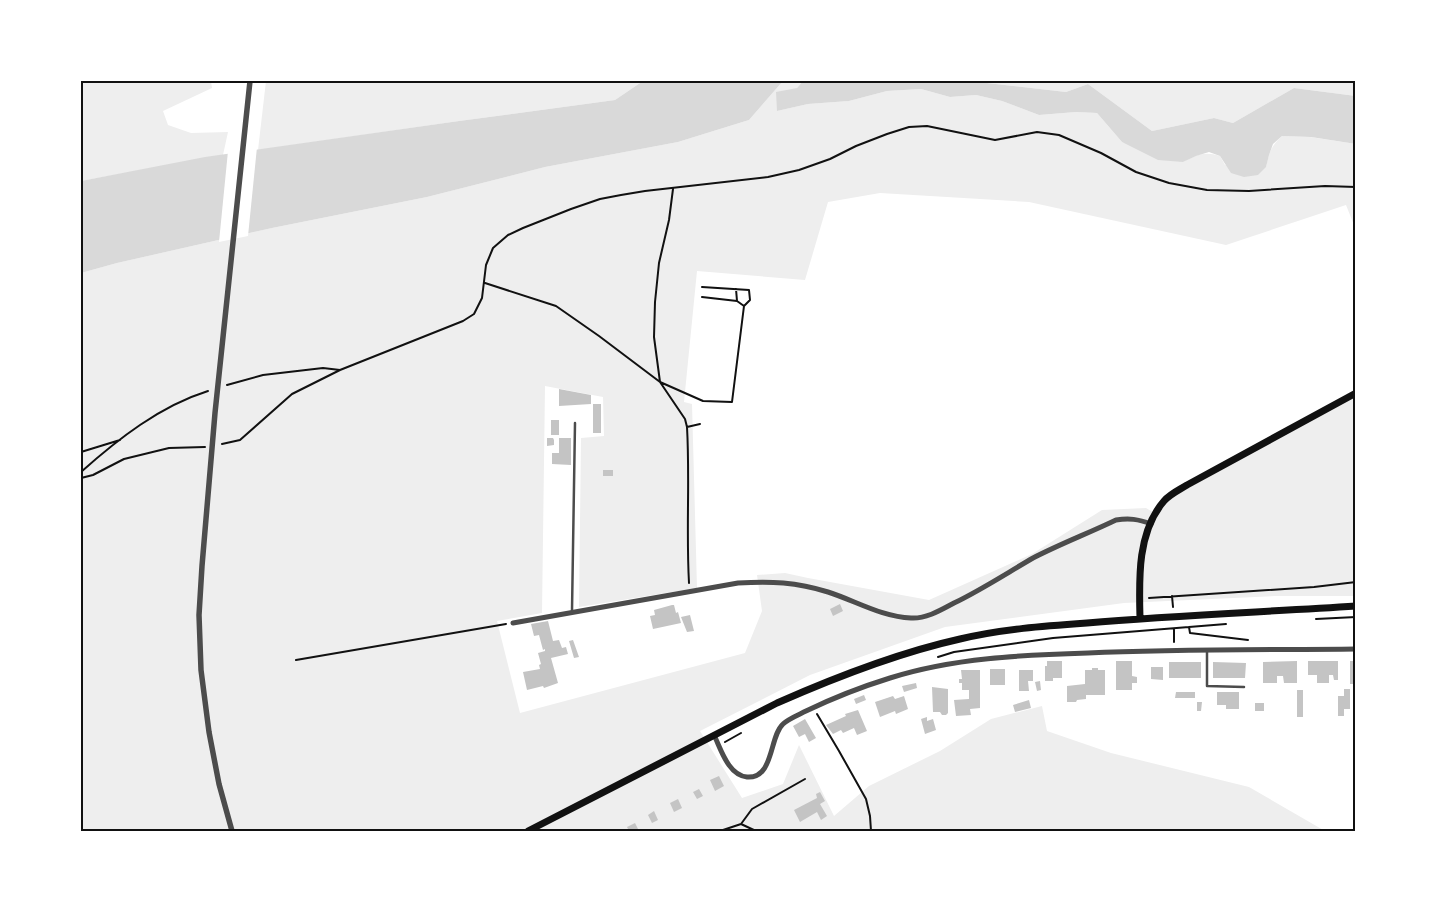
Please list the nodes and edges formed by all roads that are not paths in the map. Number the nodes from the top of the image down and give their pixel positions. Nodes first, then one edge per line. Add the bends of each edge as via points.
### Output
1 (250, 81) edge
2 (1356, 393) edge
3 (575, 423) dead end
4 (1151, 524) junction
5 (1356, 606) edge
6 (572, 613) junction
7 (1140, 618) junction
8 (513, 623) road end
9 (1356, 649) edge
10 (1207, 650) junction
11 (1244, 686) dead end
12 (714, 734) junction
13 (232, 831) edge
14 (528, 831) edge

1 - 13 street via 215,413 200,615 201,670 209,732
2 - 4 main road via 1175,492 1164,501
3 - 6 lane
4 - 6 street via 1129,518 1116,520 1035,558 941,610 915,619 890,616 828,592 767,581 738,583
4 - 7 main road via 1142,552
5 - 7 main road
6 - 8 street
7 - 12 main road via 1024,628 959,639 814,687
9 - 10 street
10 - 11 lane via 1207,686
10 - 12 street via 1049,654 950,665 897,676 845,694 783,724 766,767 749,777 739,775 731,768
12 - 14 main road

